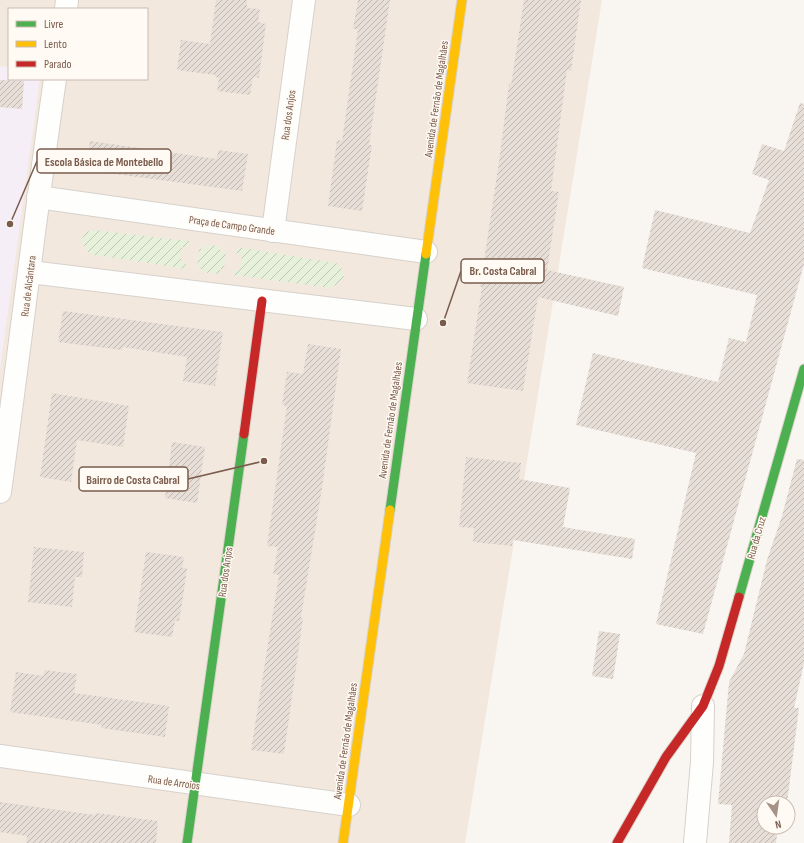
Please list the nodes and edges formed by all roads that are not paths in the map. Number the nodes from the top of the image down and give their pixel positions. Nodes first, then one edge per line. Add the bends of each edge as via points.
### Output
1 (304, 0) edge
2 (462, 0) edge
3 (55, 80) edge
4 (38, 197) junction
5 (272, 231) junction
6 (426, 252) junction
7 (30, 272) junction
8 (262, 301) junction
9 (416, 319) junction
10 (804, 369) edge
11 (800, 396) edge
12 (0, 492) edge
13 (703, 706) junction
14 (0, 756) edge
15 (195, 785) junction
16 (349, 805) junction
17 (187, 843) edge
18 (344, 843) edge
19 (617, 843) edge
20 (695, 843) edge

1 - 5 street, Rua dos Anjos
2 - 6 street, Avenida de Fernão de Magalhães
3 - 4 street, Rua de Alcântara
4 - 5 street, Praça de Campo Grande
4 - 7 street, Rua de Alcântara
5 - 6 street, Praça de Campo Grande
6 - 9 street, Avenida de Fernão de Magalhães
7 - 8 street
7 - 12 street, Rua de Alcântara
8 - 9 street
8 - 15 street, Rua dos Anjos
9 - 16 street, Avenida de Fernão de Magalhães
10 - 11 street, Rua da Cruz
11 - 13 street, Rua da Cruz via 724,650
13 - 19 street, Rua da Cruz via 666,757
13 - 20 street, Rua da Cruz via 702,762
14 - 15 street, Rua de Arroios
15 - 16 street, Rua de Arroios
15 - 17 street, Rua dos Anjos
16 - 18 street, Avenida de Fernão de Magalhães

